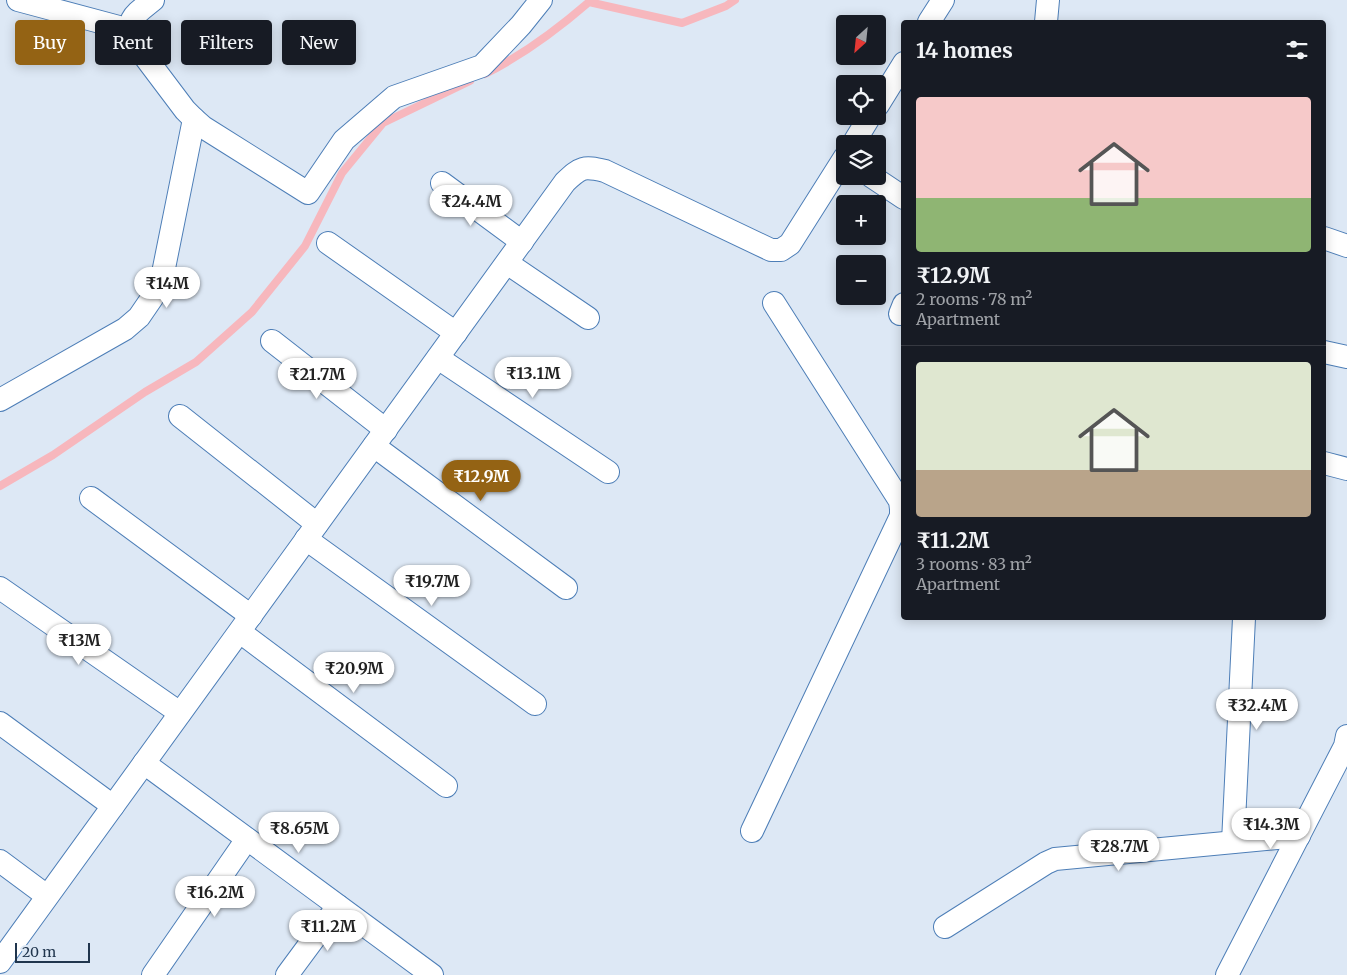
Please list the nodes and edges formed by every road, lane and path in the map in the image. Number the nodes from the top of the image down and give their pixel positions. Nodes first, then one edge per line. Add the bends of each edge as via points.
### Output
1 (18, 0) edge
2 (152, 0) edge
3 (542, 0) edge
4 (943, 0) edge
5 (1048, 0) edge
6 (133, 20) edge
7 (930, 20) edge
8 (1046, 20) edge
9 (95, 21) edge
10 (151, 65) edge
11 (901, 68) edge
12 (886, 92) edge
13 (194, 119) junction
14 (836, 171) edge
15 (442, 183) dead end
16 (884, 185) edge
17 (901, 196) edge
18 (1326, 239) edge
19 (522, 242) junction
20 (328, 243) dead end
21 (1347, 246) edge
22 (506, 263) junction
23 (774, 303) dead end
24 (588, 318) dead end
25 (456, 333) junction
26 (272, 341) dead end
27 (1326, 352) edge
28 (1347, 357) edge
29 (438, 358) junction
30 (0, 400) edge
31 (180, 416) dead end
32 (380, 438) junction
33 (1326, 464) edge
34 (1347, 469) edge
35 (608, 472) dead end
36 (91, 498) dead end
37 (901, 505) edge
38 (901, 518) edge
39 (312, 532) junction
40 (0, 588) edge
41 (566, 588) dead end
42 (1244, 620) edge
43 (245, 624) junction
44 (535, 704) dead end
45 (180, 713) junction
46 (0, 723) edge
47 (1346, 743) edge
48 (144, 763) junction
49 (446, 786) dead end
50 (113, 806) junction
51 (752, 830) dead end
52 (1298, 836) junction
53 (246, 839) junction
54 (1233, 842) junction
55 (0, 862) edge
56 (48, 896) junction
57 (338, 906) junction
58 (945, 927) dead end
59 (0, 962) edge
60 (153, 975) edge
61 (287, 975) edge
62 (432, 975) edge
63 (1227, 975) edge

1 - 9 street
2 - 6 street
3 - 13 street via 482,66 394,97 344,140 308,193
4 - 7 street
5 - 8 street
10 - 13 street
11 - 12 street
13 - 30 street via 162,278 139,317 125,329
14 - 19 street via 790,244 781,250 771,250 606,170 590,167 577,171 565,182
15 - 19 street
16 - 17 street
18 - 21 street
19 - 22 street
20 - 25 street
22 - 24 street
22 - 25 street
23 - 37 street
25 - 29 street
26 - 32 street
27 - 28 street
29 - 32 street
29 - 35 street
31 - 39 street
32 - 39 street
32 - 41 street
33 - 34 street
36 - 43 street
38 - 51 street
39 - 43 street
39 - 44 street
40 - 45 street
42 - 54 street
43 - 45 street
43 - 49 street
45 - 48 street
46 - 50 street
47 - 52 street
48 - 50 street
48 - 53 street
50 - 56 street
52 - 54 street
52 - 63 street
53 - 57 street
53 - 60 street
54 - 58 street via 1055,859
55 - 56 street
56 - 59 street
57 - 61 street
57 - 62 street

